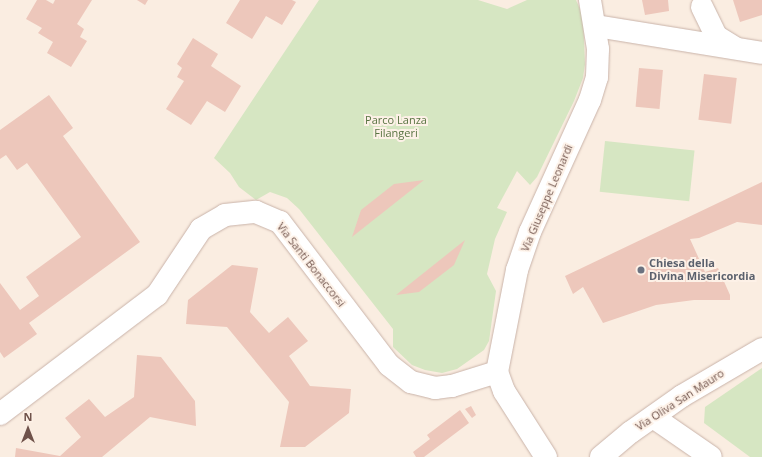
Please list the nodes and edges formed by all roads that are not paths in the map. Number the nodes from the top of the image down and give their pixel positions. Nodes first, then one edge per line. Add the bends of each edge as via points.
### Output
1 (590, 0) edge
2 (702, 3) edge
3 (596, 26) junction
4 (674, 40) junction
5 (738, 49) junction
6 (762, 53) edge
7 (762, 349) edge
8 (497, 372) junction
9 (0, 414) edge
10 (653, 417) junction
11 (546, 457) edge
12 (601, 457) edge
13 (711, 457) edge

1 - 3 street, Via Giuseppe Leonardi
2 - 4 street via 693,25
2 - 5 street via 716,36
3 - 4 street
3 - 8 street, Via Giuseppe Leonardi via 597,78 590,100 527,240 510,297
4 - 5 street
5 - 6 street
7 - 10 street, Via Oliva San Mauro via 682,396
8 - 9 street, Via Santi Bonaccorsi via 452,386 435,388 411,382 389,366 280,222 250,213 225,215 201,229 156,294
8 - 11 street, Via Giuseppe Leonardi via 504,392
10 - 12 street, Via Oliva San Mauro
10 - 13 street

